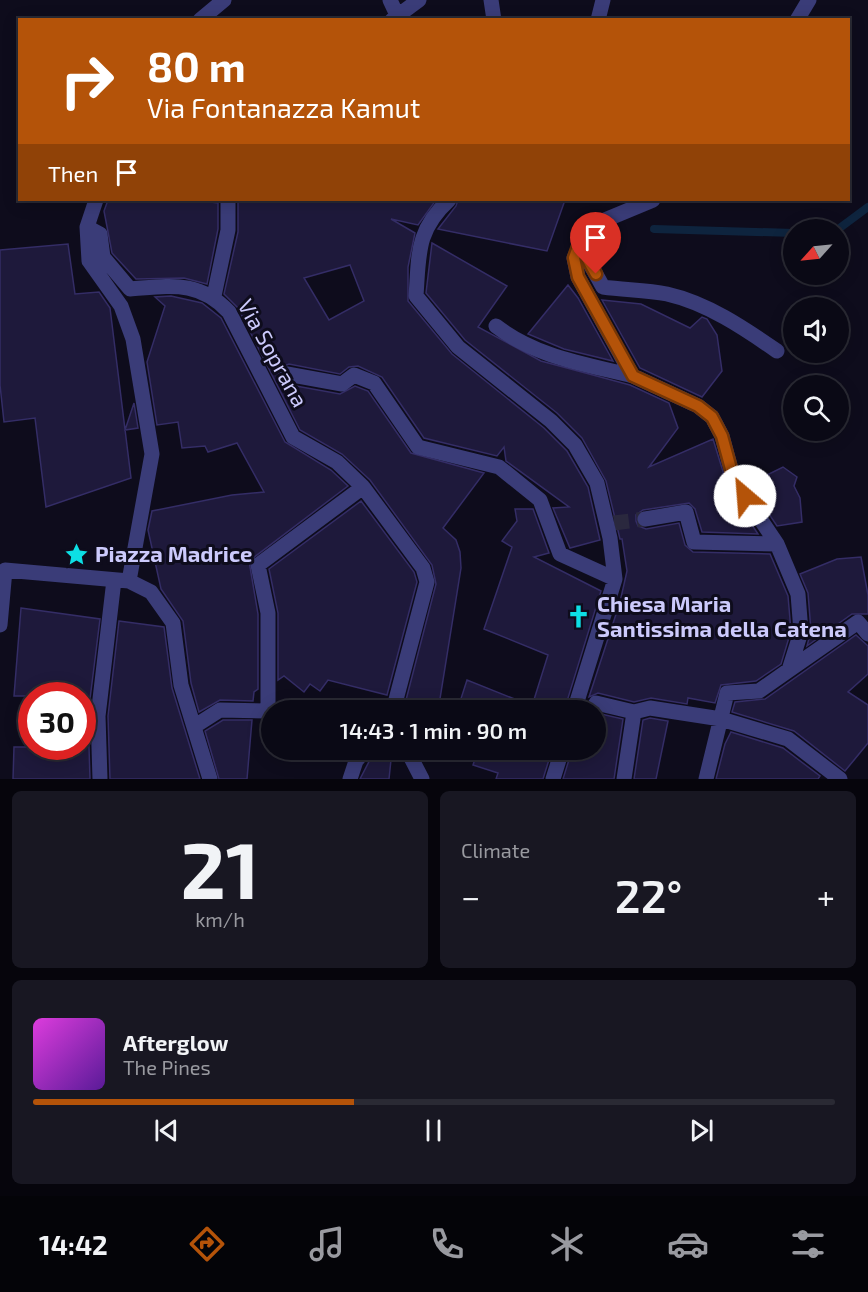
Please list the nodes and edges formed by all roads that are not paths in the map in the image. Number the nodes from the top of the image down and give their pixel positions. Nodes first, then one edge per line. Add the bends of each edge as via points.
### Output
1 (224, 0) edge
2 (390, 0) edge
3 (419, 0) edge
4 (491, 0) edge
5 (603, 0) edge
6 (809, 0) edge
7 (395, 17) edge
8 (202, 18) edge
9 (494, 18) edge
10 (598, 18) edge
11 (798, 18) edge
12 (96, 201) edge
13 (228, 201) edge
14 (448, 201) edge
15 (651, 201) edge
16 (87, 227) junction
17 (579, 244) junction
18 (214, 296) junction
19 (496, 326) dead end
20 (777, 351) dead end
21 (287, 374) dead end
22 (633, 376) junction
23 (363, 487) junction
24 (645, 519) tunnel mouth
25 (777, 544) junction
26 (615, 579) junction
27 (122, 580) junction
28 (0, 625) edge
29 (868, 634) edge
30 (789, 670) junction
31 (396, 700) edge
32 (577, 700) edge
33 (606, 706) edge
34 (634, 712) junction
35 (721, 719) junction
36 (195, 726) junction
37 (358, 760) edge
38 (412, 760) edge
39 (559, 760) edge
40 (100, 779) edge
41 (210, 779) edge
42 (350, 779) edge
43 (422, 779) edge
44 (553, 779) edge
45 (624, 779) edge
46 (706, 779) edge
47 (840, 779) edge

1 - 8 street
2 - 7 street
3 - 7 street
4 - 9 street
5 - 10 street
6 - 11 street
12 - 16 street
13 - 18 street via 228,230
14 - 26 street via 437,210 420,241 416,296 458,348 575,445 597,483 611,524
15 - 17 street via 588,227
16 - 18 street, Via Soprana via 100,234 103,257 130,289 182,286
16 - 27 street via 89,261 121,306 133,339 152,454
17 - 20 street via 603,287 668,295 694,304 737,324
17 - 22 street via 574,258 578,277
18 - 23 street, Via Soprana via 229,312 293,437 337,462
19 - 22 street via 545,354
21 - 26 street via 342,384 354,375 374,383 418,447 499,467 540,500 560,554
22 - 25 street via 698,406 712,417 722,436 734,480
23 - 31 street, Via Soprana via 423,568 427,582
23 - 36 street via 258,565 268,613 268,711 220,710
24 - 25 street via 686,512 694,542
25 - 30 street via 798,594 801,632
26 - 32 street
27 - 28 street via 5,570
27 - 36 street via 151,592 172,623 181,685
27 - 40 street via 110,620 98,716
29 - 30 street via 858,622
30 - 35 street via 759,691 727,693
33 - 34 street
34 - 35 street via 650,708
34 - 45 street
35 - 46 street
35 - 47 street via 788,739
36 - 41 street
37 - 42 street
38 - 43 street
39 - 44 street

